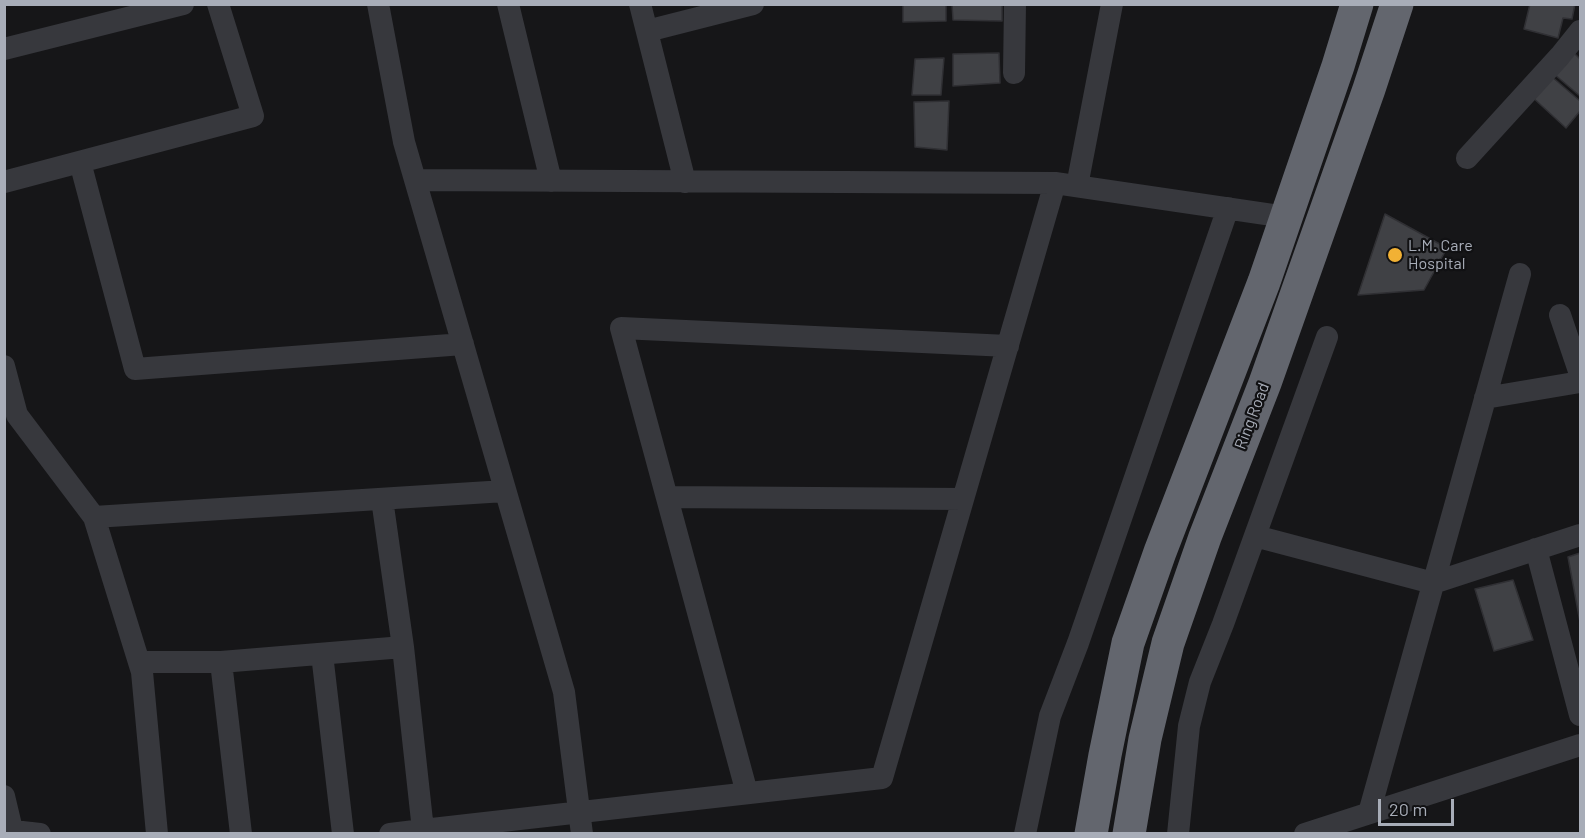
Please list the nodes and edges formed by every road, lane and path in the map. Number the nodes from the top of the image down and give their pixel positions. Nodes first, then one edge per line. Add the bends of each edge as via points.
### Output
1 (183, 4) edge
2 (218, 4) edge
3 (378, 4) edge
4 (508, 4) edge
5 (640, 4) edge
6 (753, 4) edge
7 (1015, 4) edge
8 (1112, 4) edge
9 (1358, 4) edge
10 (1397, 4) edge
11 (646, 31) junction
12 (1581, 31) edge
13 (4, 50) edge
14 (1014, 73) dead end
15 (1467, 158) dead end
16 (80, 162) junction
17 (416, 180) junction
18 (551, 181) junction
19 (4, 182) edge
20 (685, 182) junction
21 (1066, 184) junction
22 (1228, 208) junction
23 (1286, 216) junction
24 (1520, 274) dead end
25 (1560, 315) dead end
26 (1327, 337) dead end
27 (463, 344) junction
28 (1008, 346) junction
29 (4, 366) edge
30 (1581, 374) edge
31 (1581, 382) edge
32 (1485, 399) junction
33 (505, 491) junction
34 (667, 497) junction
35 (382, 499) junction
36 (963, 499) junction
37 (94, 517) junction
38 (1581, 535) edge
39 (1255, 536) junction
40 (1536, 549) junction
41 (1433, 583) junction
42 (403, 647) junction
43 (322, 654) junction
44 (140, 662) junction
45 (221, 662) junction
46 (1581, 716) edge
47 (1581, 745) edge
48 (747, 793) junction
49 (4, 796) edge
50 (1369, 813) junction
51 (581, 823) edge
52 (1334, 829) edge
53 (423, 830) junction
54 (10, 832) edge
55 (40, 834) edge
56 (157, 834) edge
57 (241, 834) edge
58 (344, 834) edge
59 (390, 834) edge
60 (1025, 834) edge
61 (1091, 834) edge
62 (1129, 834) edge
63 (1178, 834) edge
64 (1305, 834) edge

1 - 13 street
2 - 16 street via 253,116
3 - 17 street
4 - 18 street
5 - 11 street
6 - 11 street
7 - 14 street
8 - 21 street
9 - 23 highway
10 - 62 highway, Ring Road via 1265,383 1168,643 1145,739
11 - 20 street
12 - 15 street
16 - 19 street
16 - 27 street via 135,369
17 - 18 street
17 - 27 street
18 - 20 street
20 - 21 street
21 - 22 street
21 - 28 street
22 - 23 street
22 - 60 street via 1050,716
23 - 61 highway via 1128,643
24 - 32 street
25 - 30 street
26 - 39 street
27 - 33 street
28 - 34 street via 621,328
28 - 36 street
29 - 37 street via 18,415
31 - 32 street
32 - 41 street
33 - 35 street
33 - 51 street via 564,692
34 - 36 street
34 - 48 street
35 - 37 street
35 - 42 street
36 - 48 street via 882,778
37 - 44 street
38 - 40 street
39 - 41 street
39 - 63 street via 1200,681 1189,726
40 - 41 street
40 - 46 street
41 - 50 street
42 - 43 street
42 - 53 street
43 - 45 street
43 - 58 street
44 - 45 street
44 - 56 street
45 - 57 street
47 - 50 street
48 - 51 street
49 - 54 street
50 - 52 street
51 - 53 street
52 - 64 street
53 - 59 street
54 - 55 street

